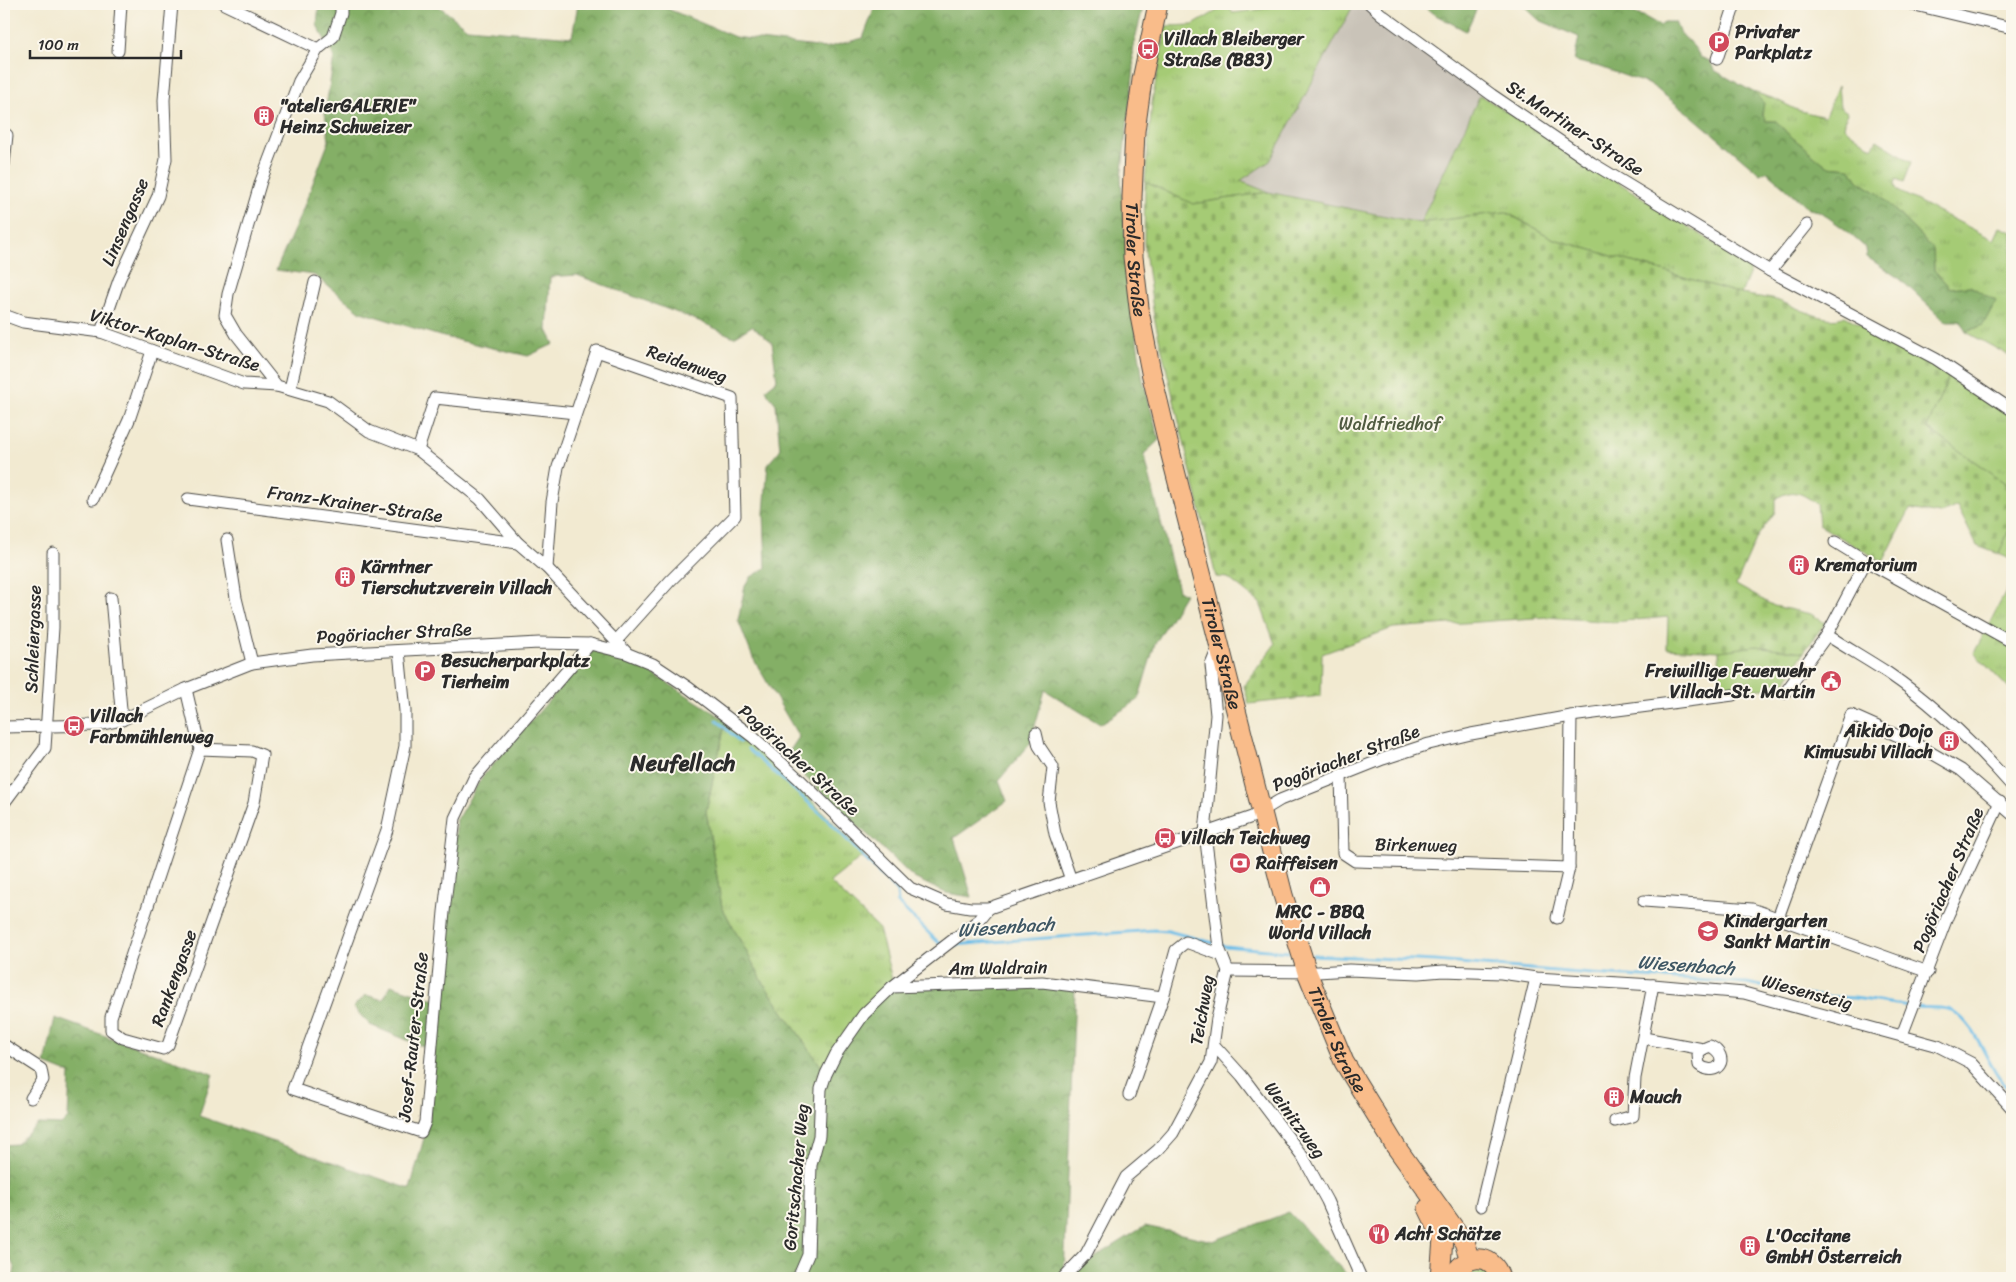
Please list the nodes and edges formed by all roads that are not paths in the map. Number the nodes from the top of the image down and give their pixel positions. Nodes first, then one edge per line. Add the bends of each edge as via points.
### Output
1 (121, 4) edge
2 (172, 4) edge
3 (224, 4) edge
4 (341, 4) edge
5 (1158, 4) edge
6 (1370, 4) edge
7 (1735, 4) edge
8 (1911, 4) edge
9 (2012, 28) edge
10 (318, 49) junction
11 (118, 51) dead end
12 (1717, 59) dead end
13 (7, 136) dead end
14 (4, 164) edge
15 (1806, 225) dead end
16 (1770, 271) junction
17 (315, 282) dead end
18 (4, 315) edge
19 (101, 332) junction
20 (152, 351) junction
21 (277, 386) junction
22 (290, 389) junction
23 (2012, 410) edge
24 (574, 413) junction
25 (418, 450) junction
26 (93, 498) dead end
27 (188, 498) dead end
28 (227, 540) dead end
29 (518, 542) junction
30 (1835, 542) dead end
31 (53, 553) dead end
32 (1866, 561) junction
33 (547, 568) junction
34 (110, 598) dead end
35 (1827, 635) junction
36 (616, 641) junction
37 (2012, 642) edge
38 (1220, 643) junction
39 (590, 644) junction
40 (399, 651) junction
41 (626, 652) junction
42 (252, 663) junction
43 (186, 689) junction
44 (1785, 693) dead end
45 (1732, 695) dead end
46 (1570, 716) junction
47 (122, 720) junction
48 (4, 727) edge
49 (47, 727) junction
50 (1036, 733) dead end
51 (200, 749) junction
52 (1341, 775) junction
53 (2012, 786) edge
54 (4, 802) edge
55 (2000, 802) junction
56 (1262, 811) junction
57 (2012, 814) edge
58 (1205, 832) junction
59 (1569, 868) junction
60 (1071, 880) junction
61 (1644, 900) dead end
62 (990, 908) junction
63 (1557, 918) dead end
64 (1778, 918) junction
65 (1219, 947) junction
66 (1228, 971) junction
67 (1307, 972) junction
68 (1928, 972) junction
69 (1536, 978) junction
70 (1653, 984) junction
71 (892, 987) junction
72 (1164, 997) junction
73 (1902, 1035) junction
74 (1644, 1038) junction
75 (4, 1045) edge
76 (1214, 1045) junction
77 (1703, 1049) dead end
78 (1129, 1095) dead end
79 (31, 1098) dead end
80 (2012, 1108) edge
81 (1615, 1121) dead end
82 (1418, 1179) junction
83 (1481, 1206) dead end
84 (1470, 1260) junction
85 (798, 1278) edge
86 (1063, 1278) edge
87 (1361, 1278) edge
88 (1440, 1278) edge
89 (1453, 1278) edge
90 (1500, 1278) edge

1 - 11 street
2 - 19 street, Linsengasse via 164,100 166,159 158,196 119,280
3 - 10 street
4 - 10 street via 333,37
5 - 38 main road, Tiroler Straße via 1135,131 1133,257 1151,372
6 - 16 street, St.Martiner-Straße via 1492,95 1592,163
7 - 12 street
8 - 9 street
10 - 21 street via 299,81 261,181 224,315
13 - 14 street
15 - 16 street
16 - 23 street, St.Martiner-Straße via 1936,359
17 - 22 street
18 - 19 street, Viktor-Kaplan-Straße via 23,322
19 - 20 street, Viktor-Kaplan-Straße
20 - 21 street, Viktor-Kaplan-Straße via 244,384
20 - 26 street via 129,420
21 - 22 street
22 - 25 street via 328,401 369,431
24 - 25 street via 435,398
24 - 33 street, Reidenweg via 558,467
24 - 36 street, Reidenweg via 597,351 732,398 735,516
25 - 29 street via 480,499
27 - 29 street, Franz-Krainer-Straße
28 - 42 street via 236,598
29 - 33 street
30 - 32 street
31 - 49 street, Schleiergasse via 53,628
32 - 35 street
32 - 37 street
33 - 36 street
34 - 47 street
35 - 44 street
35 - 53 street via 1889,674 1944,716
36 - 41 street
38 - 56 main road, Tiroler Straße
38 - 58 street, Teichweg via 1211,665 1216,715
39 - 40 street, Pogöriacher Straße via 539,643
39 - 40 street, Josef-Rauter-Straße via 474,778 455,818 425,1122 421,1132 293,1089 388,830 405,746
39 - 41 street, Pogöriacher Straße
40 - 42 street, Pogöriacher Straße via 312,655
41 - 62 street, Pogöriacher Straße via 653,664 689,688 753,737 910,888 947,904
42 - 43 street, Pogöriacher Straße
43 - 47 street, Pogöriacher Straße
43 - 51 street
45 - 46 street, Pogöriacher Straße
46 - 52 street, Pogöriacher Straße via 1429,744
46 - 59 street
47 - 49 street, Pogöriacher Straße via 99,725
48 - 49 street, Pogöriacher Straße
49 - 54 street, Schleiergasse via 45,748
50 - 60 street via 1039,746 1052,767 1049,802 1055,834
51 - 51 street, Rankengasse via 111,1017 111,1030 123,1038 162,1049 168,1045 254,804 262,756 252,751
52 - 56 street, Pogöriacher Straße via 1280,800
52 - 59 street, Birkenweg via 1343,852 1355,861
55 - 57 street, Pogöriacher Straße
55 - 64 street, Pogöriacher Straße via 1961,770 1914,743 1851,715
55 - 68 street, Pogöriacher Straße via 1948,915
56 - 58 street, Pogöriacher Straße
56 - 67 main road, Tiroler Straße
58 - 60 street, Pogöriacher Straße
58 - 65 street, Teichweg
59 - 63 street
60 - 62 street, Pogöriacher Straße
61 - 64 street, Pogöriacher Straße via 1752,909
62 - 71 street, Goritschacher Weg
64 - 68 street, Pogöriacher Straße
65 - 66 street, Teichweg
65 - 72 street via 1186,942 1176,950
66 - 67 street
66 - 76 street, Teichweg
67 - 69 street, Wiesensteig via 1444,971
67 - 82 main road, Tiroler Straße via 1344,1062
68 - 73 street, Pogöriacher Straße
69 - 70 street, Wiesensteig
69 - 83 street
70 - 73 street, Wiesensteig via 1744,993
70 - 74 street
71 - 72 street, Am Waldrain via 1042,982
71 - 85 street, Goritschacher Weg via 864,1014 836,1054 821,1089 820,1136 811,1165 808,1255
72 - 78 street
73 - 80 street, Wiesensteig via 1938,1046 1971,1063
74 - 77 street
74 - 81 street via 1635,1078 1633,1116
75 - 79 street via 40,1069 43,1080
76 - 86 street, Teichweg via 1211,1062 1173,1133 1126,1177 1086,1254
76 - 87 street, Weinitzweg via 1304,1157
82 - 84 main road, Tiroler Straße via 1464,1242
82 - 88 main road via 1419,1191 1443,1239
84 - 89 main road via 1459,1267
84 - 90 main road via 1489,1262

